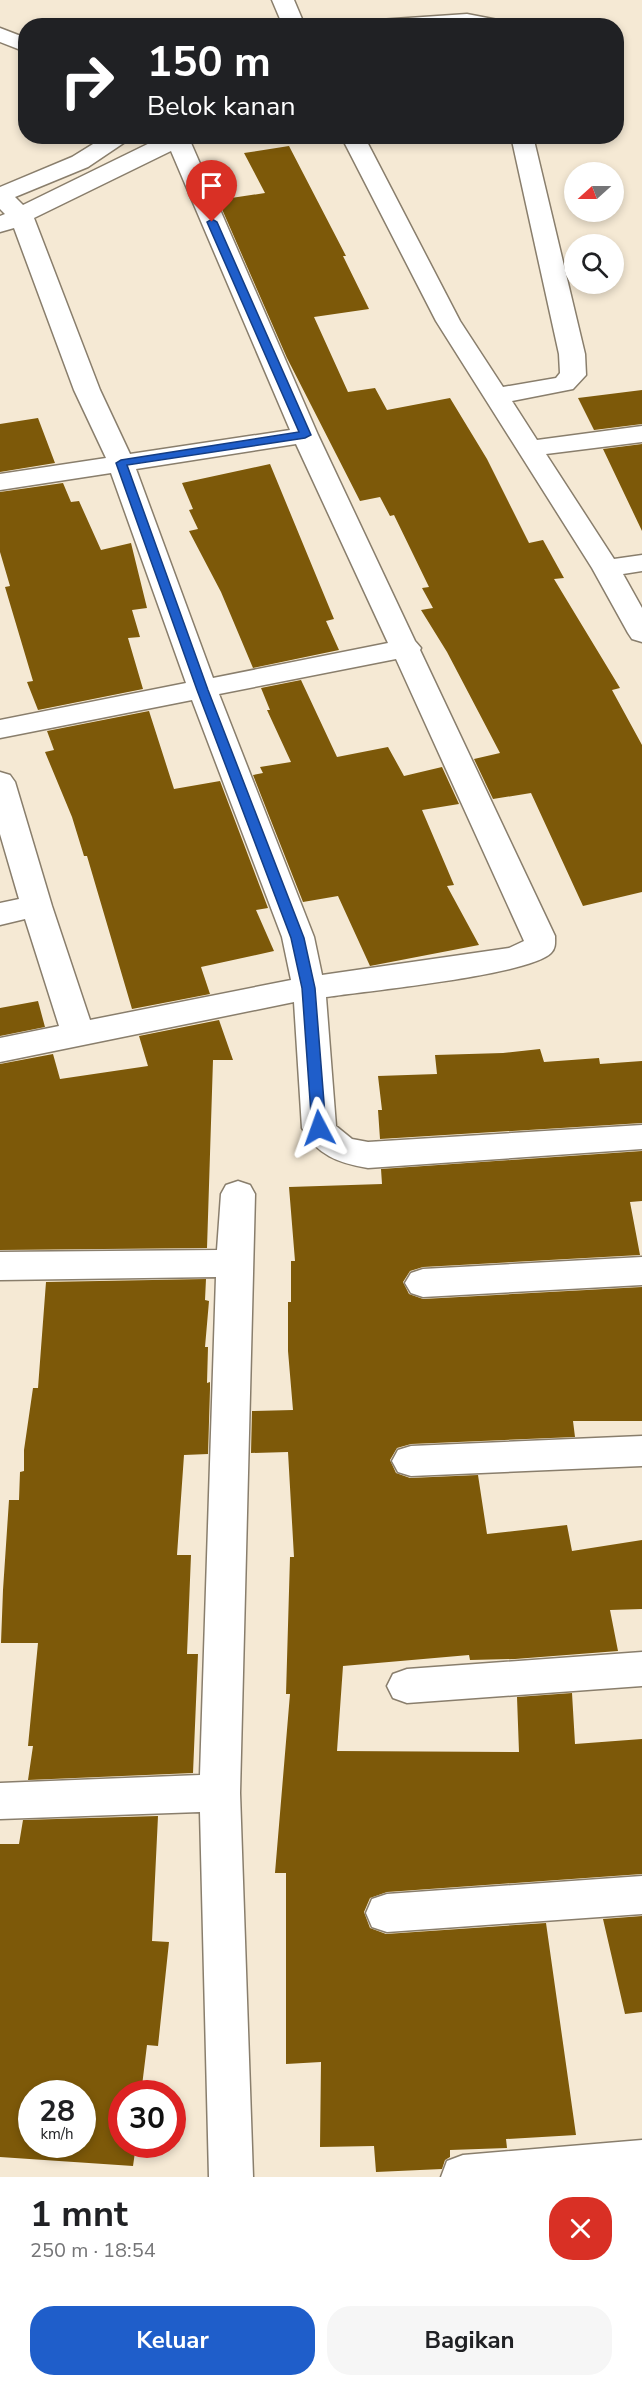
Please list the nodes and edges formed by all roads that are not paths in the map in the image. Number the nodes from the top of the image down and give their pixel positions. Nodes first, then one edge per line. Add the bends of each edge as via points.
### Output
1 (283, 0) edge
2 (291, 18) edge
3 (0, 34) edge
4 (18, 42) edge
5 (110, 144) edge
6 (161, 144) edge
7 (179, 144) edge
8 (356, 144) edge
9 (524, 144) edge
10 (5, 208) edge
11 (497, 396) junction
12 (642, 434) edge
13 (305, 435) junction
14 (528, 449) junction
15 (121, 463) junction
16 (0, 482) edge
17 (642, 563) edge
18 (606, 568) junction
19 (642, 633) edge
20 (407, 648) junction
21 (202, 690) junction
22 (0, 729) edge
23 (0, 782) edge
24 (36, 906) junction
25 (0, 914) edge
26 (309, 988) junction
27 (78, 1034) junction
28 (0, 1050) edge
29 (642, 1137) edge
30 (238, 1194) dead end
31 (234, 1263) junction
32 (0, 1266) edge
33 (642, 1271) edge
34 (423, 1283) dead end
35 (642, 1451) edge
36 (411, 1461) dead end
37 (642, 1669) edge
38 (407, 1686) dead end
39 (220, 1793) junction
40 (0, 1801) edge
41 (642, 1895) edge
42 (387, 1913) dead end
43 (642, 2162) edge
44 (231, 2177) edge
45 (463, 2177) edge

1 - 2 street
3 - 4 street
5 - 10 street
6 - 10 street
7 - 13 street
8 - 11 street via 448,321
9 - 11 street via 572,354 573,375 564,384
10 - 15 street
11 - 14 street
12 - 14 street
13 - 15 street
13 - 20 street
14 - 18 street
15 - 16 street
15 - 21 street
17 - 18 street
18 - 19 street
20 - 21 street
20 - 26 street via 539,936 540,946 516,958
21 - 22 street
21 - 26 street via 298,938
23 - 24 street
24 - 25 street
24 - 27 street
26 - 27 street
26 - 29 street via 319,1128 332,1145 346,1152 368,1155
27 - 28 street
30 - 31 street
31 - 32 street
31 - 39 street
33 - 34 street
35 - 36 street
37 - 38 street
39 - 40 street
39 - 44 street
41 - 42 street
43 - 45 street

